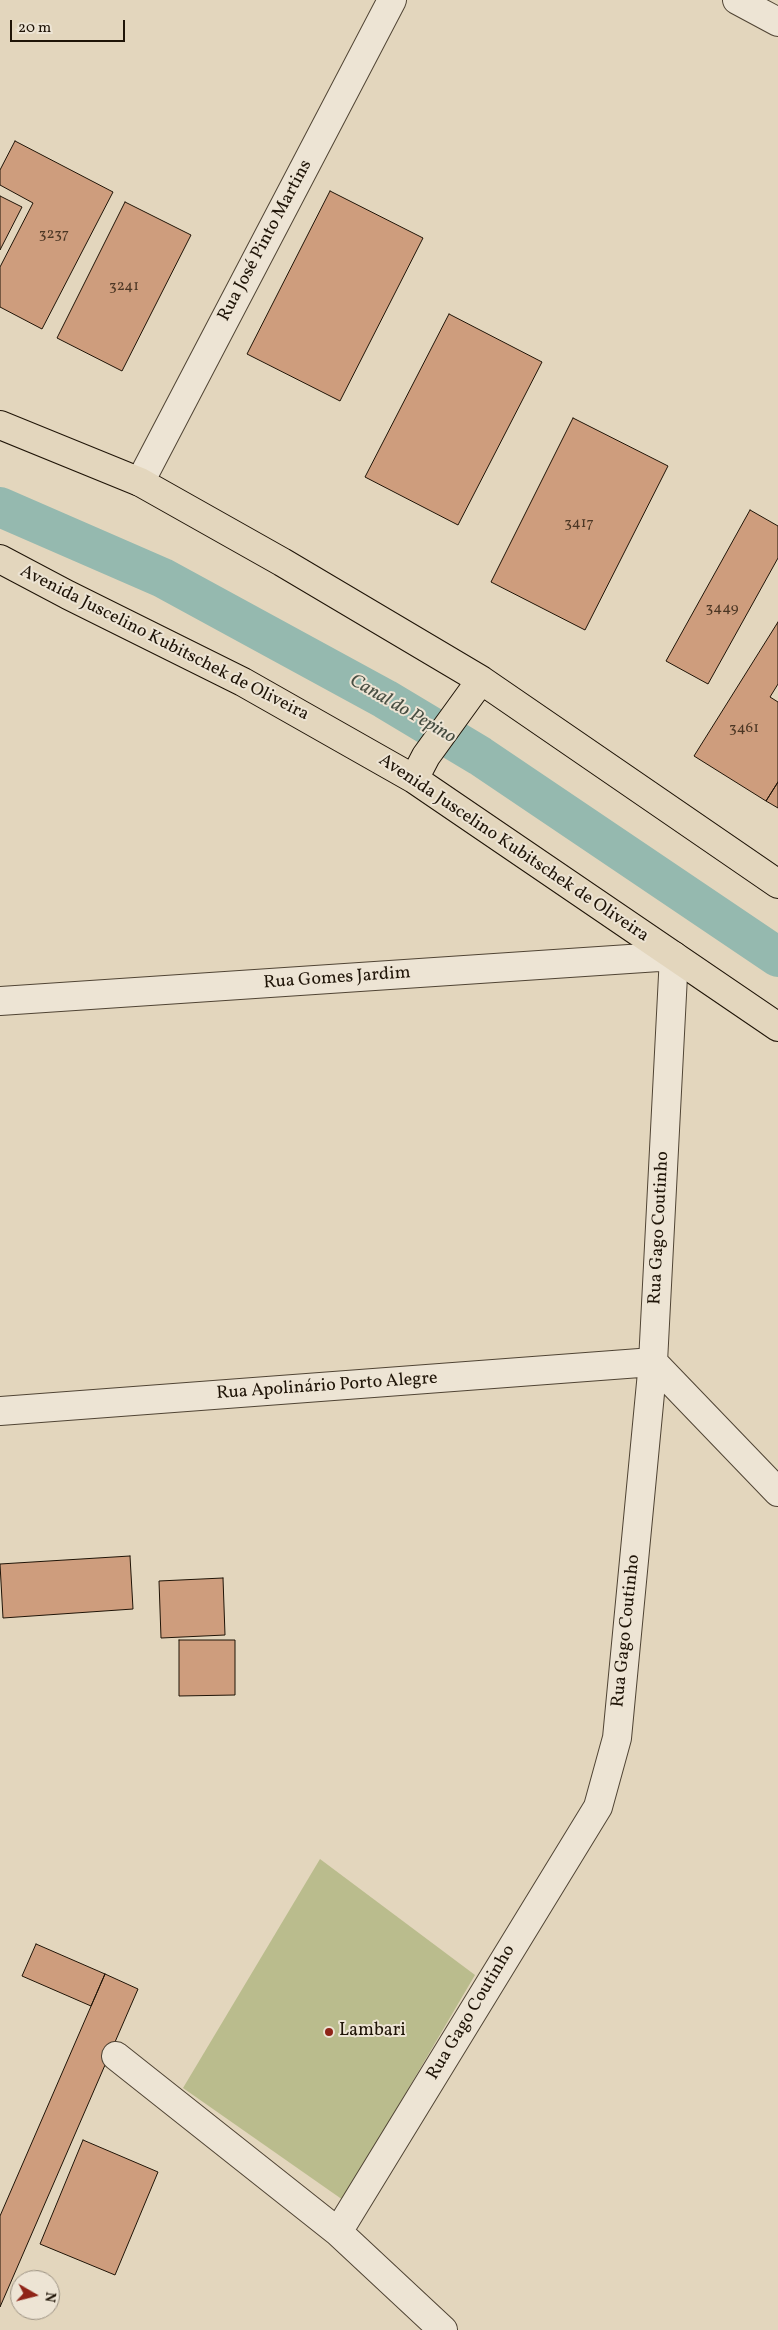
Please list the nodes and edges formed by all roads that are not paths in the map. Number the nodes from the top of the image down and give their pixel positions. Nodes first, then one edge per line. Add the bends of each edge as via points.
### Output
1 (392, 0) edge
2 (737, 0) edge
3 (778, 22) edge
4 (0, 425) edge
5 (140, 482) junction
6 (0, 559) edge
7 (474, 689) junction
8 (420, 768) junction
9 (778, 884) edge
10 (674, 956) junction
11 (0, 1001) edge
12 (778, 1027) edge
13 (653, 1362) junction
14 (0, 1411) edge
15 (778, 1492) edge
16 (116, 2056) dead end
17 (338, 2232) junction
18 (443, 2330) edge

1 - 5 street, Rua José Pinto Martins
2 - 3 street
4 - 5 main road
5 - 7 main road via 282,562
6 - 8 main road, Avenida Juscelino Kubitschek de Oliveira
7 - 8 main road
7 - 9 main road
8 - 10 main road, Avenida Juscelino Kubitschek de Oliveira
10 - 11 street, Rua Gomes Jardim
10 - 12 main road, Avenida Juscelino Kubitschek de Oliveira
10 - 13 street, Rua Gago Coutinho
13 - 14 street, Rua Apolinário Porto Alegre
13 - 15 street
13 - 17 street, Rua Gago Coutinho via 616,1738 598,1807
16 - 17 street
17 - 18 street

